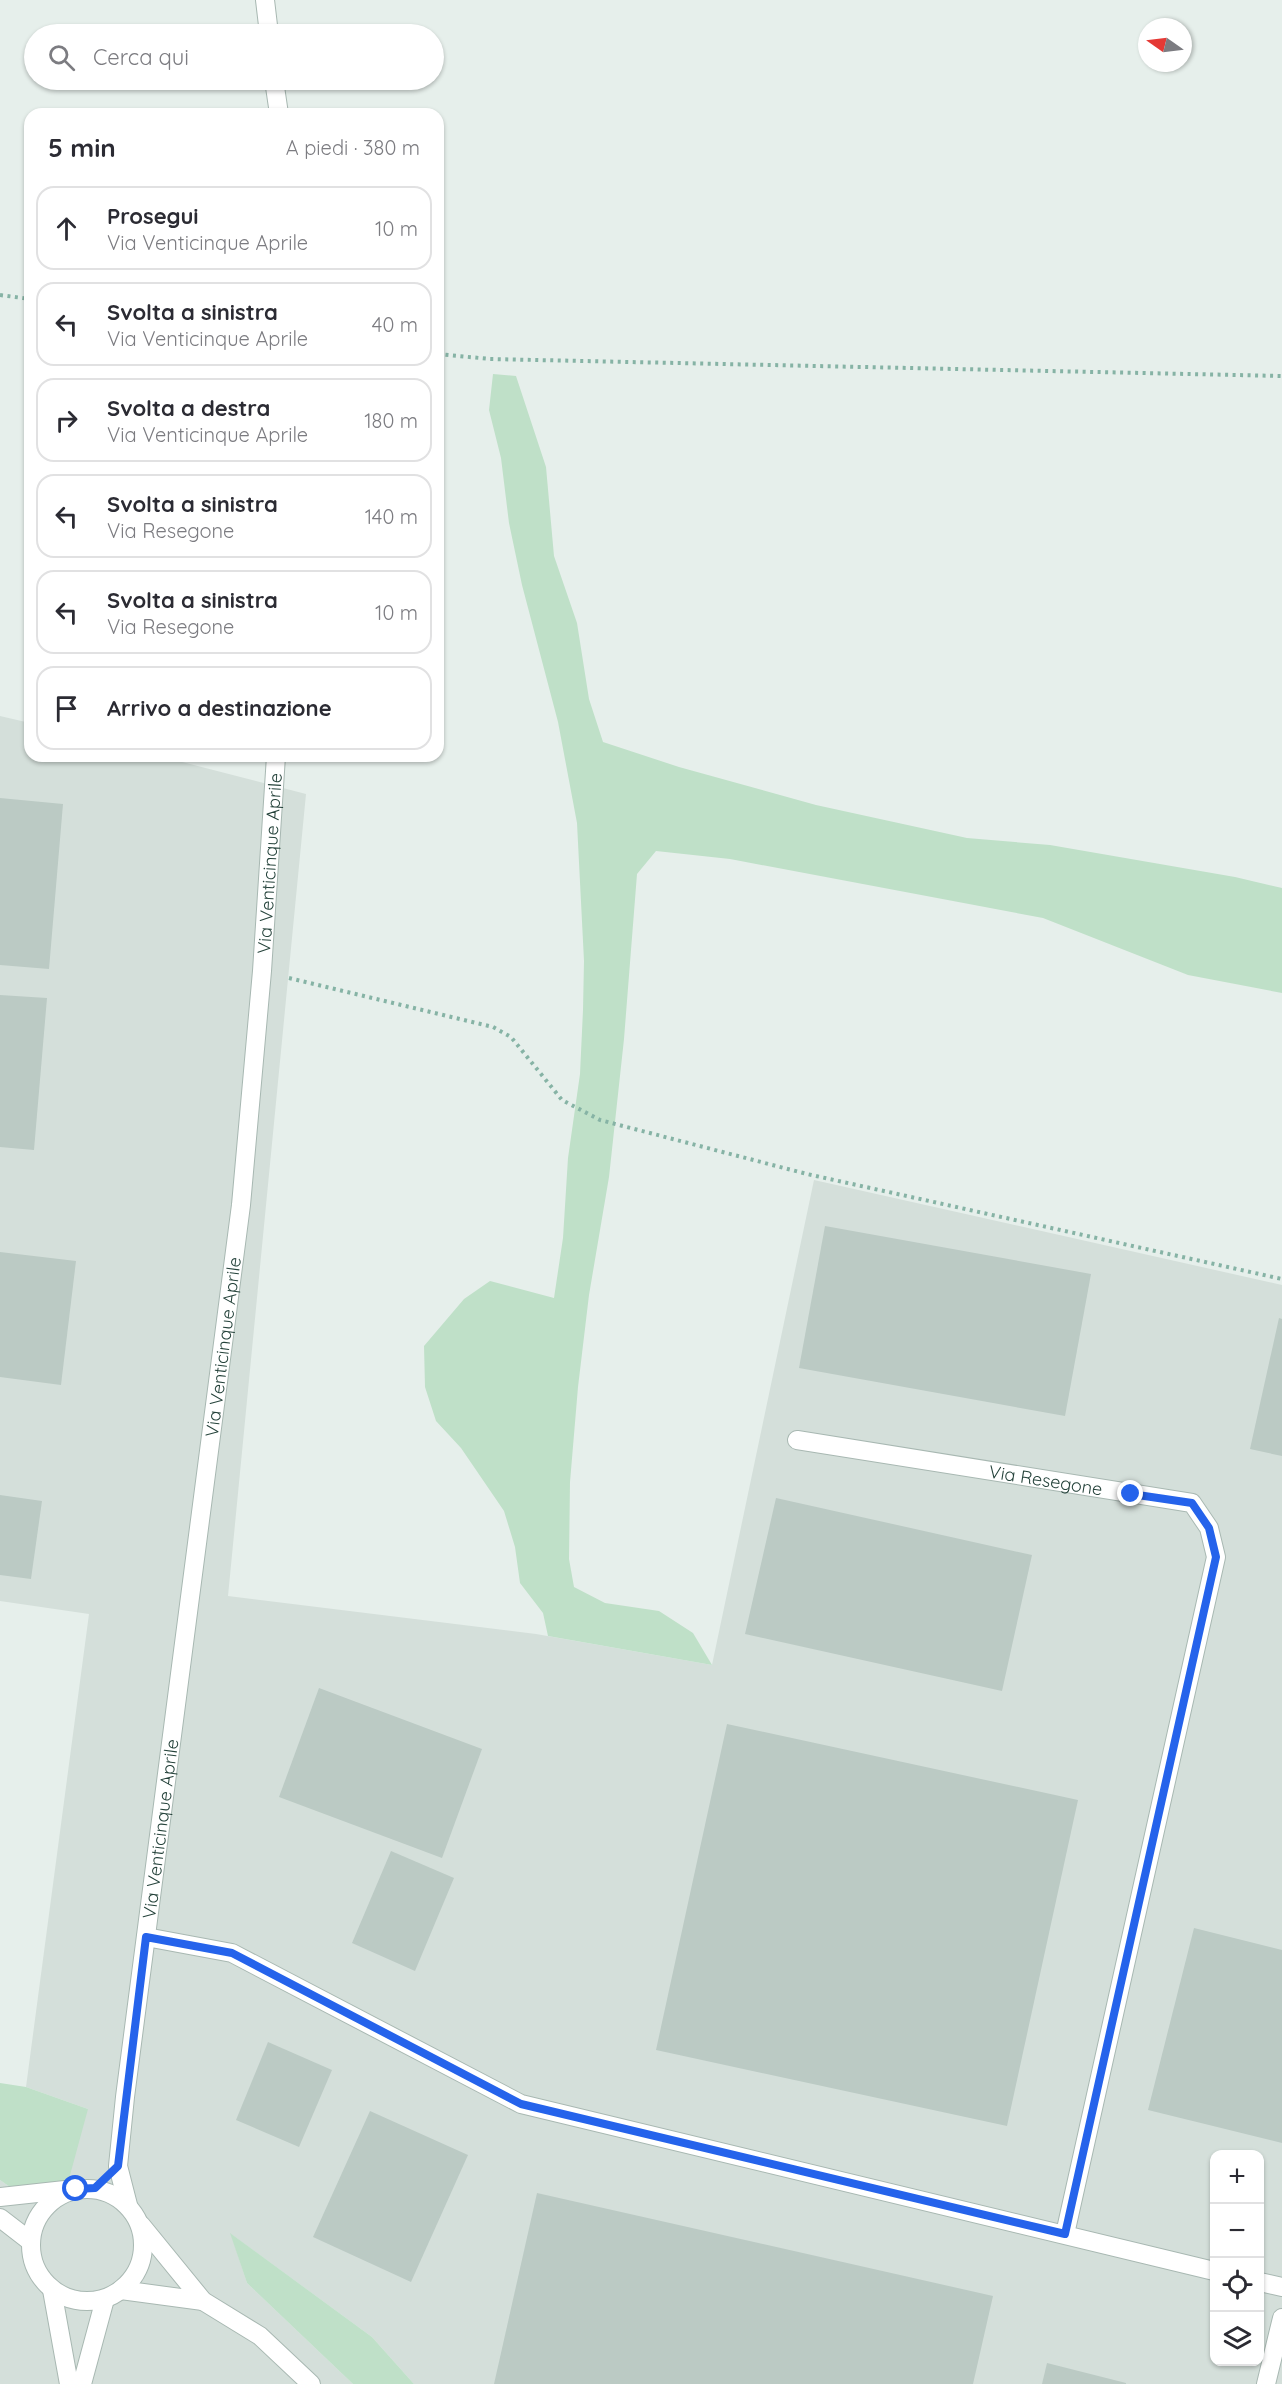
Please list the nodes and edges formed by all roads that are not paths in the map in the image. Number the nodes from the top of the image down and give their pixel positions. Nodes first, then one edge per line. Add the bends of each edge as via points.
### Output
1 (265, 0) edge
2 (268, 24) edge
3 (275, 90) edge
4 (278, 108) edge
5 (276, 762) edge
6 (797, 1440) dead end
7 (146, 1937) junction
8 (118, 2166) junction
9 (95, 2188) junction
10 (76, 2189) junction
11 (0, 2198) edge
12 (128, 2205) junction
13 (0, 2218) edge
14 (138, 2221) junction
15 (1065, 2234) junction
16 (30, 2241) junction
17 (1210, 2270) edge
18 (1264, 2283) edge
19 (1282, 2287) edge
20 (52, 2290) junction
21 (113, 2294) junction
22 (203, 2301) junction
23 (1282, 2318) edge
24 (69, 2384) edge
25 (82, 2384) edge
26 (311, 2384) edge
27 (1266, 2384) edge

1 - 2 street
3 - 4 street
5 - 7 street, Via Venticinque Aprile via 241,1205
6 - 15 street, Via Resegone via 1192,1503 1209,1528 1216,1557
7 - 8 street, Via Venticinque Aprile
7 - 15 street, Via Venticinque Aprile via 232,1953 521,2104
8 - 9 street
8 - 12 street, Via Venticinque Aprile
9 - 10 street
9 - 12 street
10 - 11 street
10 - 16 street via 58,2195 44,2207 34,2223
12 - 14 street
13 - 16 street
14 - 21 street via 143,2239 142,2258 134,2276
14 - 22 street
15 - 17 street, Via Venticinque Aprile
16 - 20 street via 39,2276
18 - 19 street
20 - 21 street via 68,2299 87,2301
20 - 24 street
21 - 22 street
21 - 25 street
22 - 26 street via 260,2336
23 - 27 street

